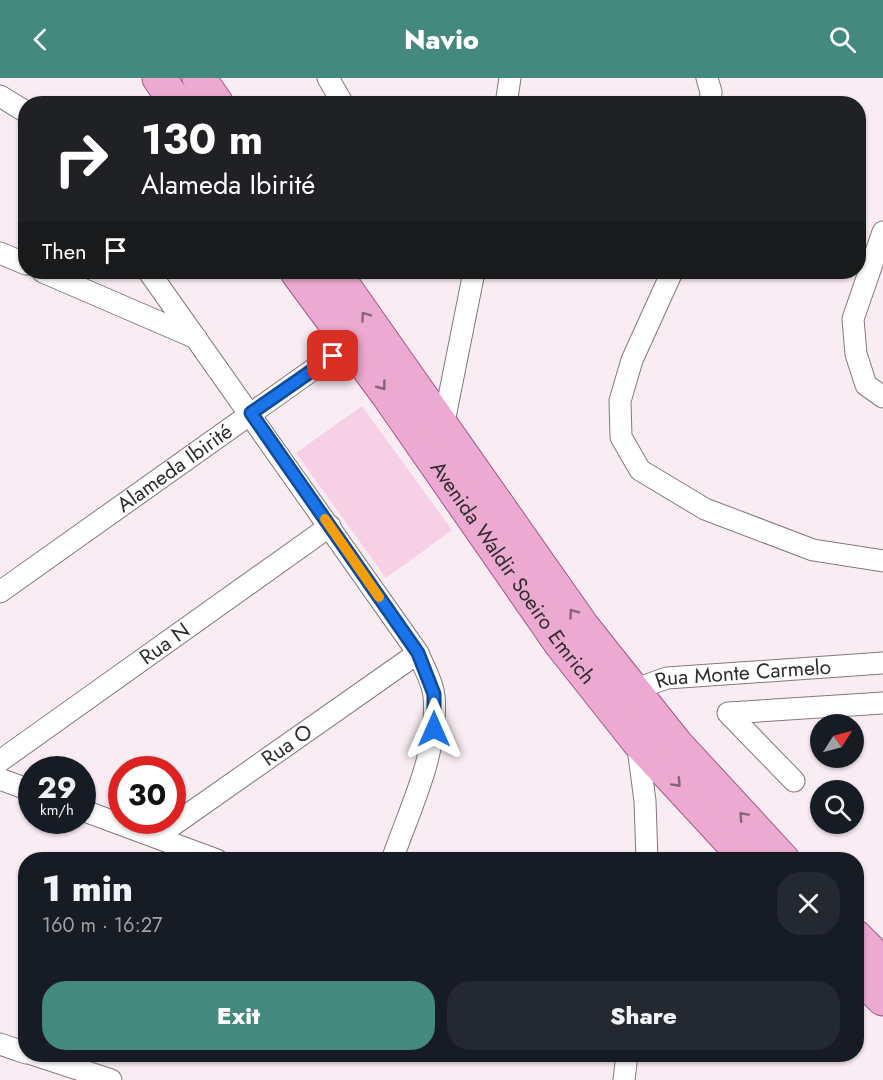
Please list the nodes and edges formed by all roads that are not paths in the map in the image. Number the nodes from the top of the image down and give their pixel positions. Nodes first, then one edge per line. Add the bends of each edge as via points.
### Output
1 (159, 78) edge
2 (199, 78) edge
3 (328, 78) edge
4 (510, 78) edge
5 (707, 78) edge
6 (0, 96) edge
7 (171, 96) edge
8 (211, 96) edge
9 (338, 96) edge
10 (507, 96) edge
11 (711, 96) edge
12 (18, 107) edge
13 (883, 232) edge
14 (0, 253) edge
15 (18, 261) edge
16 (59, 279) edge
17 (154, 279) edge
18 (302, 279) edge
19 (338, 279) edge
20 (472, 279) edge
21 (669, 279) edge
22 (196, 338) junction
23 (349, 344) junction
24 (874, 391) edge
25 (251, 413) junction
26 (434, 440) junction
27 (330, 526) junction
28 (883, 561) edge
29 (0, 592) edge
30 (418, 653) junction
31 (883, 663) edge
32 (622, 699) junction
33 (883, 703) edge
34 (637, 740) junction
35 (0, 761) edge
36 (0, 779) edge
37 (794, 781) dead end
38 (18, 786) edge
39 (96, 815) edge
40 (156, 837) junction
41 (196, 852) edge
42 (395, 852) edge
43 (647, 852) edge
44 (741, 852) edge
45 (776, 852) edge
46 (864, 945) edge
47 (883, 964) edge
48 (864, 981) edge
49 (883, 999) edge
50 (0, 1044) edge
51 (18, 1050) edge
52 (56, 1062) edge
53 (626, 1062) edge
54 (111, 1080) edge
55 (624, 1080) edge

1 - 7 main road
2 - 8 main road
3 - 9 street
4 - 10 street
5 - 11 street
6 - 12 street
13 - 24 street via 853,319 856,354
14 - 15 street
16 - 22 street
17 - 22 street
18 - 23 main road, Avenida Waldir Soeiro Emrich
26 -> 19 main road, Avenida Waldir Soeiro Emrich
20 - 26 street
21 - 28 street via 632,360 620,401 621,437 639,470 705,509 813,550
22 - 25 street
23 - 25 street, Alameda Ibirité
23 -> 26 main road, Avenida Waldir Soeiro Emrich
25 - 27 street
25 - 29 street, Alameda Ibirité
26 - 32 main road, Avenida Waldir Soeiro Emrich via 583,627
27 - 30 street
27 - 35 street, Rua N
30 - 40 street, Rua O
30 - 42 street via 434,694 434,729 429,756
31 - 32 street, Rua Monte Carmelo via 667,678
32 - 34 main road, Avenida Waldir Soeiro Emrich
45 -> 32 main road, Avenida Waldir Soeiro Emrich via 676,744
33 - 37 street via 728,713
34 - 43 street
34 -> 44 main road, Avenida Waldir Soeiro Emrich
36 - 38 street
39 - 40 street
40 - 41 street
46 - 47 main road
48 - 49 main road
50 - 51 street
52 - 54 street
53 - 55 street

